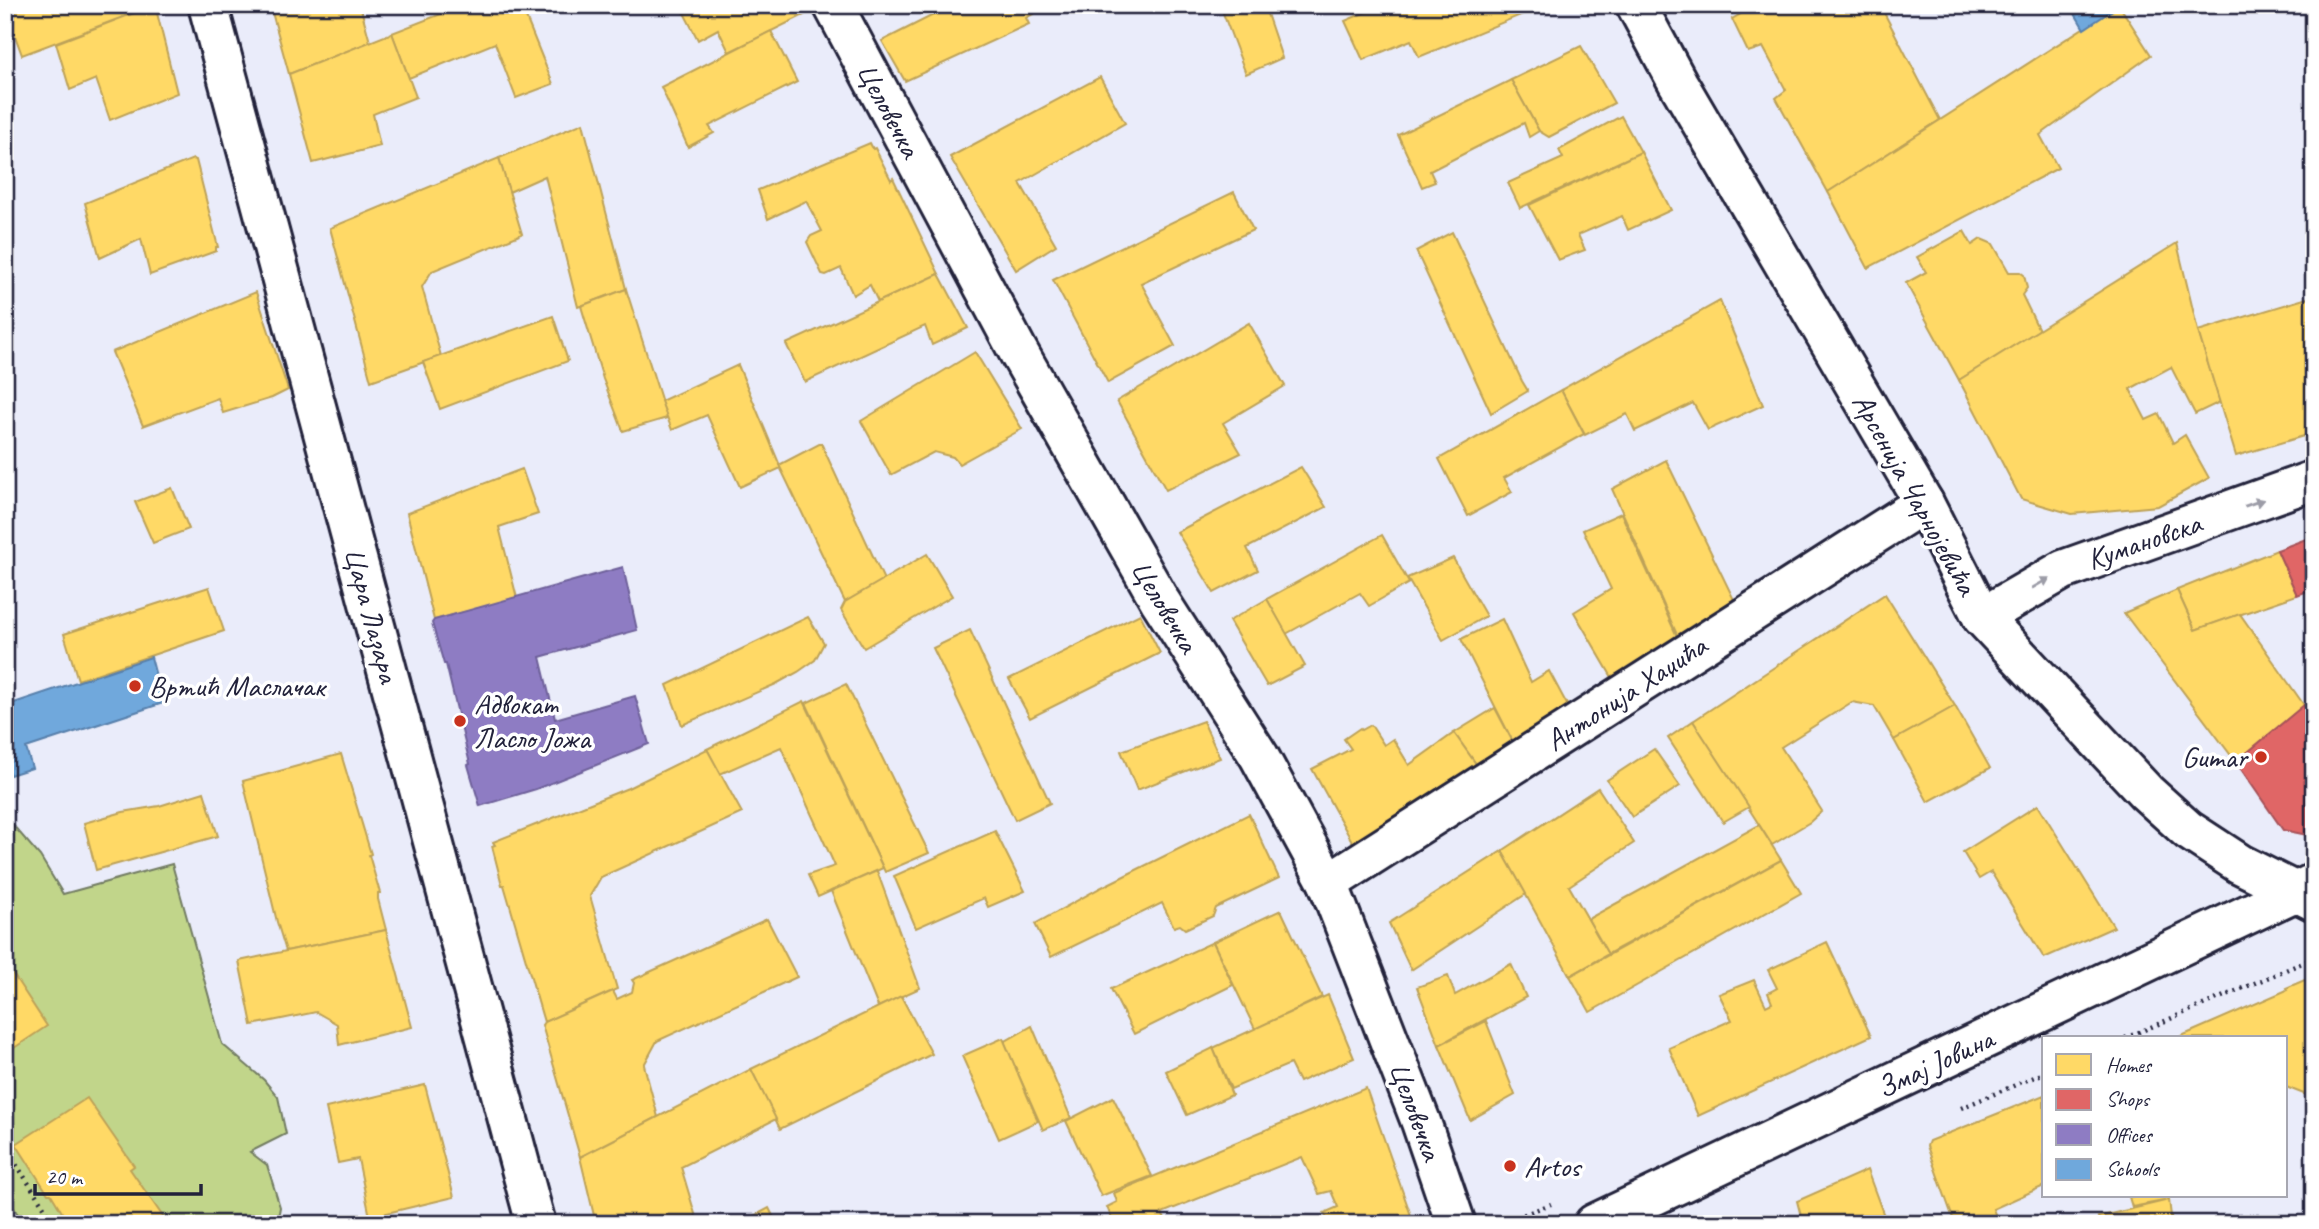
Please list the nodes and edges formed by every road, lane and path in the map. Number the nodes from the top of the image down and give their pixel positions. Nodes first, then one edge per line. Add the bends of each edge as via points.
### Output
1 (208, 5) edge
2 (833, 5) edge
3 (1636, 5) edge
4 (2314, 480) edge
5 (1924, 503) junction
6 (1982, 617) junction
7 (1328, 883) junction
8 (2309, 892) edge
9 (2314, 958) edge
10 (2130, 1036) edge
11 (5, 1147) edge
12 (55, 1224) edge
13 (536, 1224) edge
14 (1455, 1224) edge
15 (1594, 1224) edge

1 - 13 street, Цара Лазара
2 - 7 street, Целовечка via 1039,388 1160,601 1259,756
3 - 5 street, Арсенија Чарнојевића
6 -> 4 street, Кумановска via 2063,570
5 - 6 street, Арсенија Чарнојевића
5 - 7 street, Антонија Хаџића
6 - 8 street, Арсенија Чарнојевића via 2146,792 2188,830 2240,864
7 - 14 street, Целовечка via 1421,1122
8 - 15 street, Змај Јовина
9 - 10 path
11 - 12 path

